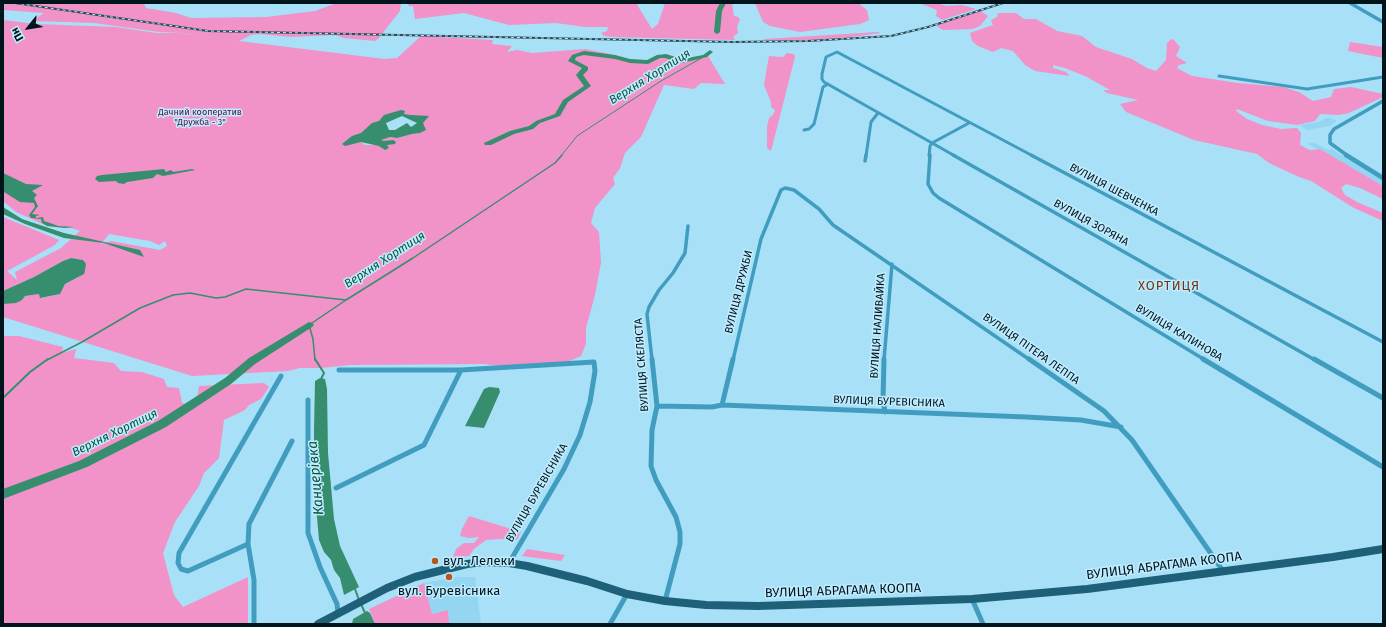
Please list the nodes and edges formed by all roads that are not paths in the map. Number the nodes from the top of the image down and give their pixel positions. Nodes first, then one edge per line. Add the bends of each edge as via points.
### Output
1 (1350, 3) edge
2 (1383, 22) edge
3 (1219, 76) dead end
4 (1383, 77) edge
5 (828, 84) junction
6 (1383, 101) edge
7 (878, 113) junction
8 (969, 123) junction
9 (804, 130) dead end
10 (932, 143) junction
11 (865, 161) dead end
12 (1383, 178) edge
13 (785, 188) joint
14 (688, 226) dead end
15 (892, 264) junction
16 (1383, 342) edge
17 (338, 370) dead end
18 (460, 370) junction
19 (281, 376) dead end
20 (1383, 398) edge
21 (308, 400) dead end
22 (722, 405) junction
23 (656, 406) junction
24 (885, 412) junction
25 (1121, 427) junction
26 (292, 441) dead end
27 (1383, 467) edge
28 (336, 488) dead end
29 (248, 544) junction
30 (1383, 549) edge
31 (509, 563) junction
32 (1223, 571) junction
33 (627, 594) junction
34 (972, 599) junction
35 (665, 601) junction
36 (338, 613) junction
37 (254, 624) edge
38 (318, 624) edge
39 (610, 624) edge
40 (983, 624) edge

1 - 2 street
3 - 4 street via 1307,89
5 - 7 street, ВУЛИЦЯ ЗОРЯНА
5 - 8 street, ВУЛИЦЯ ШЕВЧЕНКА via 822,79 826,57 837,52
5 - 9 street via 822,87 814,124
6 - 12 street via 1338,126 1329,140 1337,149
7 - 10 street, ВУЛИЦЯ ЗОРЯНА
7 - 11 street via 871,122
8 - 10 street
8 - 16 street, ВУЛИЦЯ ШЕВЧЕНКА
10 - 20 street, ВУЛИЦЯ ЗОРЯНА
10 - 27 street, ВУЛИЦЯ КАЛИНОВА via 928,184 939,198
13 - 15 street, ВУЛИЦЯ ПІТЕРА ЛЕППА via 796,191 819,209 832,224
13 - 22 street, ВУЛИЦЯ ДРУЖБИ via 781,190 761,239
14 - 23 street, ВУЛИЦЯ СКЕЛЯСТА via 687,246 683,257 648,309
15 - 24 street, ВУЛИЦЯ НАЛИВАЙКА via 883,377
15 - 25 street, ВУЛИЦЯ ПІТЕРА ЛЕППА via 1104,411
17 - 18 street
18 - 28 street via 424,445
18 - 31 street, ВУЛИЦЯ БУРЕВІСНИКА via 594,362 590,402 580,435 564,469
19 - 29 street via 179,553 178,564 181,569 188,571
21 - 36 street via 308,533 337,604
22 - 23 street, ВУЛИЦЯ БУРЕВІСНИКА
22 - 24 street, ВУЛИЦЯ БУРЕВІСНИКА
23 - 35 street, ВУЛИЦЯ СКЕЛЯСТА via 651,466 676,517 680,532 680,544
24 - 25 street, ВУЛИЦЯ БУРЕВІСНИКА via 1081,420
25 - 32 street, ВУЛИЦЯ ПІТЕРА ЛЕППА
26 - 29 street via 249,524
29 - 37 street via 254,580
30 - 32 main road, ВУЛИЦЯ АБРАГАМА КООПА
31 - 33 main road, ВУЛИЦЯ АБРАГАМА КООПА via 587,581
31 - 36 main road, ВУЛИЦЯ АБРАГАМА КООПА via 467,564 431,572 387,588
32 - 34 main road, ВУЛИЦЯ АБРАГАМА КООПА via 1088,589
33 - 35 main road, ВУЛИЦЯ АБРАГАМА КООПА
33 - 39 street
34 - 35 main road, ВУЛИЦЯ АБРАГАМА КООПА via 758,606
34 - 40 street
36 - 38 main road, ВУЛИЦЯ АБРАГАМА КООПА

